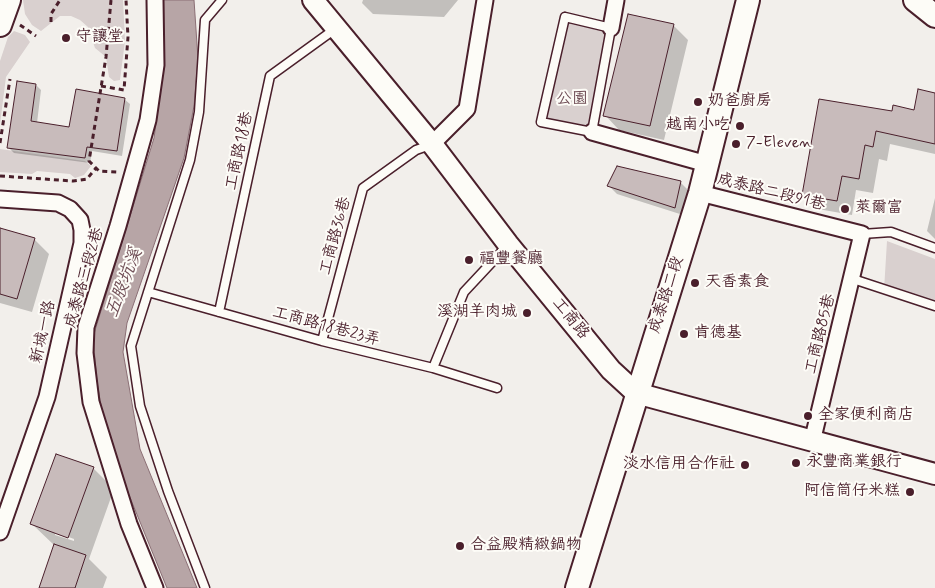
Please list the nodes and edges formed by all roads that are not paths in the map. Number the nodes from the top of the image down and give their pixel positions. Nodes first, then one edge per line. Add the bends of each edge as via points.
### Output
1 (9, 0) edge
2 (156, 0) edge
3 (222, 0) edge
4 (313, 0) edge
5 (485, 0) edge
6 (616, 0) edge
7 (748, 0) edge
8 (915, 0) edge
9 (935, 16) edge
10 (0, 25) edge
11 (336, 28) junction
12 (611, 28) junction
13 (592, 132) junction
14 (432, 144) junction
15 (707, 164) junction
16 (700, 193) junction
17 (0, 200) edge
18 (862, 234) junction
19 (508, 244) junction
20 (935, 248) edge
21 (853, 279) junction
22 (148, 292) junction
23 (935, 306) edge
24 (219, 312) junction
25 (322, 341) junction
26 (433, 368) junction
27 (497, 388) dead end
28 (636, 393) junction
29 (812, 442) junction
30 (935, 474) edge
31 (0, 532) edge
32 (155, 588) edge
33 (205, 588) edge
34 (577, 588) edge

1 - 10 main road
2 - 32 street, 成泰路三段2巷 via 156,65 148,120 86,327 91,402 129,524
3 - 22 lane via 206,20 199,112 190,160
4 - 11 street, 工商路
5 - 14 street via 466,109
6 - 12 street
7 - 15 main road, 成泰路二段
8 - 9 main road
11 - 14 street, 工商路
11 - 24 lane, 工商路18巷 via 270,76
12 - 13 lane
12 - 13 lane via 565,17 541,122
13 - 15 street
14 - 19 street, 工商路
14 - 25 lane, 工商路36巷 via 416,150 363,188
15 - 16 main road, 成泰路二段
16 - 18 street, 成泰路二段91巷
16 - 28 main road, 成泰路二段
17 - 31 street, 新城一路 via 58,203 70,209 80,220 82,230 82,243 47,397
18 - 20 lane via 891,232
18 - 21 street, 工商路85巷
19 - 26 lane via 464,292
19 - 28 street, 工商路 via 611,370
21 - 23 lane
21 - 29 street, 工商路85巷
22 - 24 lane, 工商路18巷23弄
22 - 33 lane via 132,346 140,406 168,492
24 - 25 lane, 工商路18巷23弄
25 - 26 lane, 工商路18巷23弄
26 - 27 lane, 工商路18巷23弄
28 - 29 street, 工商路
28 - 34 main road, 成泰路二段
29 - 30 street, 工商路

